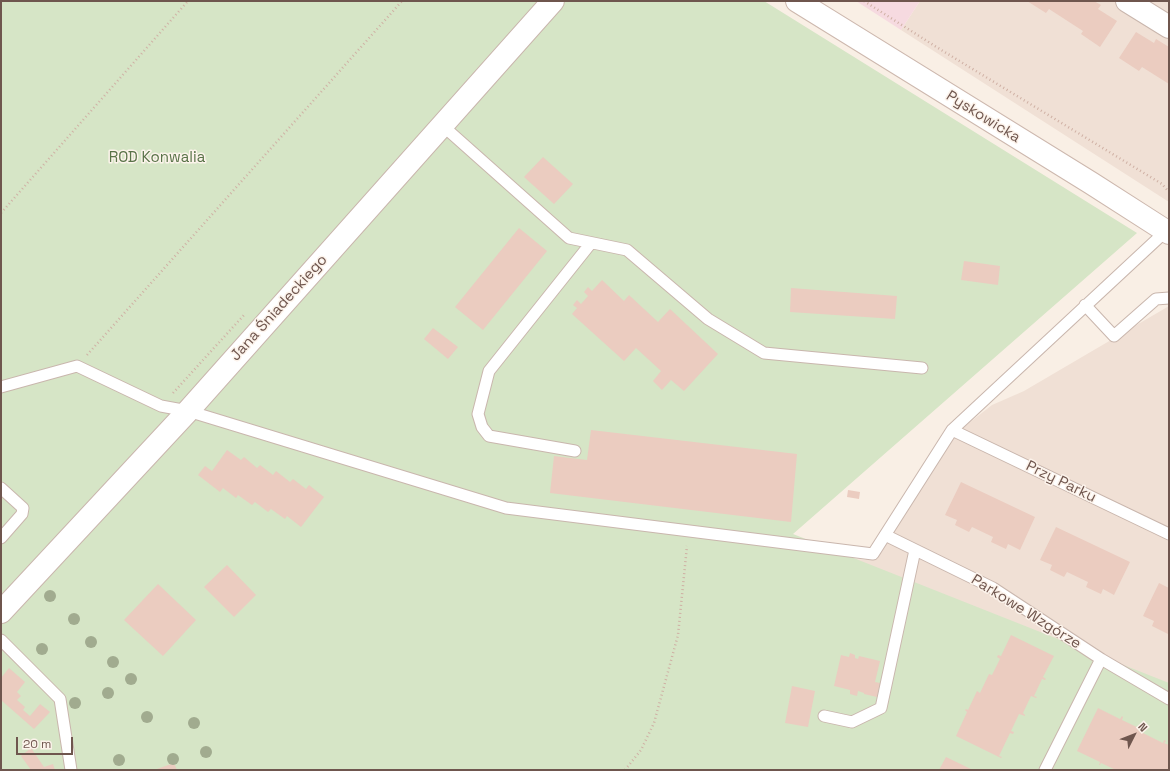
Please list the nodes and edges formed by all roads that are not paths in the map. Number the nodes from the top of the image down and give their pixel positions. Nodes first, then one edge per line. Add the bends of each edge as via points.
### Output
1 (553, 1) edge
2 (797, 1) edge
3 (1127, 1) edge
4 (1169, 27) edge
5 (442, 125) junction
6 (1167, 232) edge
7 (591, 243) junction
8 (1169, 298) edge
9 (1085, 305) junction
10 (922, 368) dead end
11 (1, 387) edge
12 (188, 411) junction
13 (952, 430) junction
14 (575, 451) dead end
15 (1, 488) edge
16 (1169, 534) edge
17 (885, 535) junction
18 (1, 538) edge
19 (915, 550) junction
20 (1, 612) edge
21 (1, 640) edge
22 (1101, 660) junction
23 (1169, 699) edge
24 (824, 716) dead end
25 (71, 770) edge
26 (1045, 770) edge

1 - 5 street, Jana Śniadeckiego
2 - 6 street, Pyskowicka
3 - 4 street
5 - 7 lane via 569,238
5 - 12 street, Jana Śniadeckiego
6 - 9 lane
7 - 10 lane via 627,250 708,318 764,353
7 - 14 lane via 490,372 478,414 482,427 489,436
8 - 9 lane via 1156,299 1114,336
9 - 13 lane
11 - 12 lane via 77,366 161,406
12 - 17 lane via 506,508 873,554
12 - 20 street, Jana Śniadeckiego
13 - 16 lane, Przy Parku
13 - 17 lane
15 - 18 lane via 23,508 22,514
17 - 19 lane, Parkowe Wzgórze
19 - 22 lane, Parkowe Wzgórze via 993,588
19 - 24 lane via 881,708 852,722
21 - 25 lane via 60,699
22 - 23 lane, Parkowe Wzgórze
22 - 26 lane

